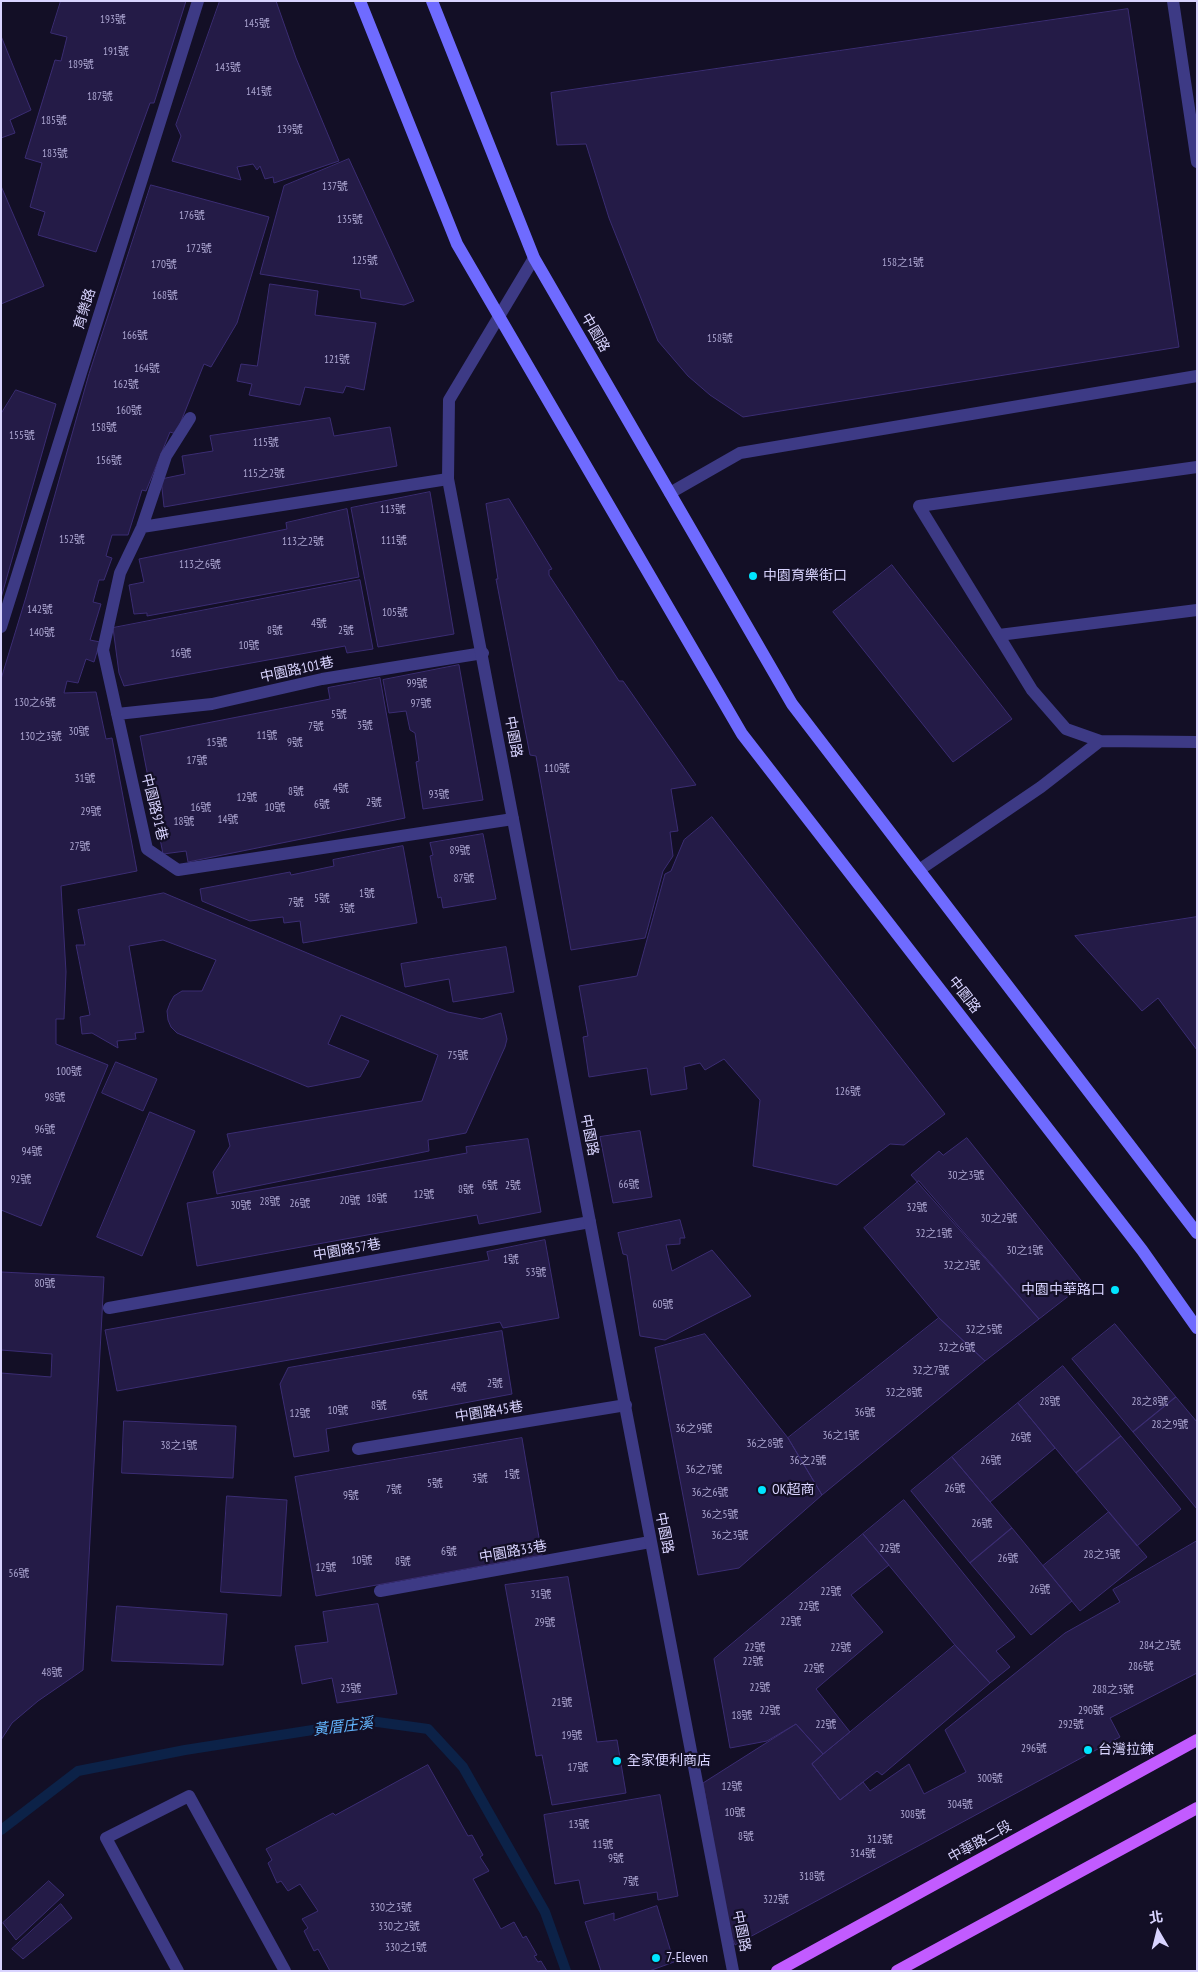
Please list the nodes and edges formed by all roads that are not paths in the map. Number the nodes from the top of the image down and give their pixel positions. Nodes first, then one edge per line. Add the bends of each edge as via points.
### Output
1 (198, 1) edge
2 (360, 1) edge
3 (432, 1) edge
4 (1173, 1) edge
5 (1197, 162) edge
6 (534, 258) junction
7 (499, 316) junction
8 (1197, 376) edge
9 (190, 418) dead end
10 (1197, 467) edge
11 (448, 479) junction
12 (670, 493) junction
13 (142, 527) junction
14 (1197, 610) edge
15 (1, 627) edge
16 (999, 636) junction
17 (483, 652) junction
18 (117, 714) junction
19 (1100, 742) junction
20 (1197, 742) edge
21 (513, 819) junction
22 (919, 870) junction
23 (590, 1222) junction
24 (1197, 1233) edge
25 (109, 1308) dead end
26 (1197, 1328) edge
27 (626, 1405) junction
28 (358, 1449) dead end
29 (650, 1542) junction
30 (380, 1591) dead end
31 (1197, 1740) edge
32 (1197, 1808) edge
33 (178, 1971) edge
34 (285, 1971) edge
35 (733, 1971) edge
36 (777, 1971) edge
37 (898, 1971) edge

1 - 15 street, 育樂路
2 - 7 main road, 中園路 via 457,244
3 - 6 main road, 中園路
4 - 5 street
6 - 7 street, 中園路
6 - 12 main road, 中園路
7 - 11 street, 中園路 via 449,400
7 - 26 main road, 中園路 via 742,734 1142,1250
8 - 12 street via 740,453
9 - 13 street, 中園路91巷 via 166,456
10 - 16 street via 920,506
11 - 13 street
11 - 17 street, 中園路
12 - 22 main road, 中園路 via 792,704
13 - 18 street, 中園路91巷 via 120,573 103,650
14 - 16 street
16 - 19 street via 1032,690 1066,729
17 - 18 street, 中園路101巷 via 322,679 212,704
17 - 21 street, 中園路
18 - 21 street, 中園路91巷 via 147,849 178,870
19 - 20 street
19 - 22 street via 1041,787
21 - 23 street, 中園路
22 - 24 main road, 中園路
23 - 25 street, 中園路57巷
23 - 27 street, 中園路
27 - 28 street, 中園路45巷
27 - 29 street, 中園路
29 - 30 street, 中園路33巷
29 - 35 street, 中園路
31 - 36 main road, 中華路二段
32 - 37 main road
33 - 34 street via 106,1838 189,1796

